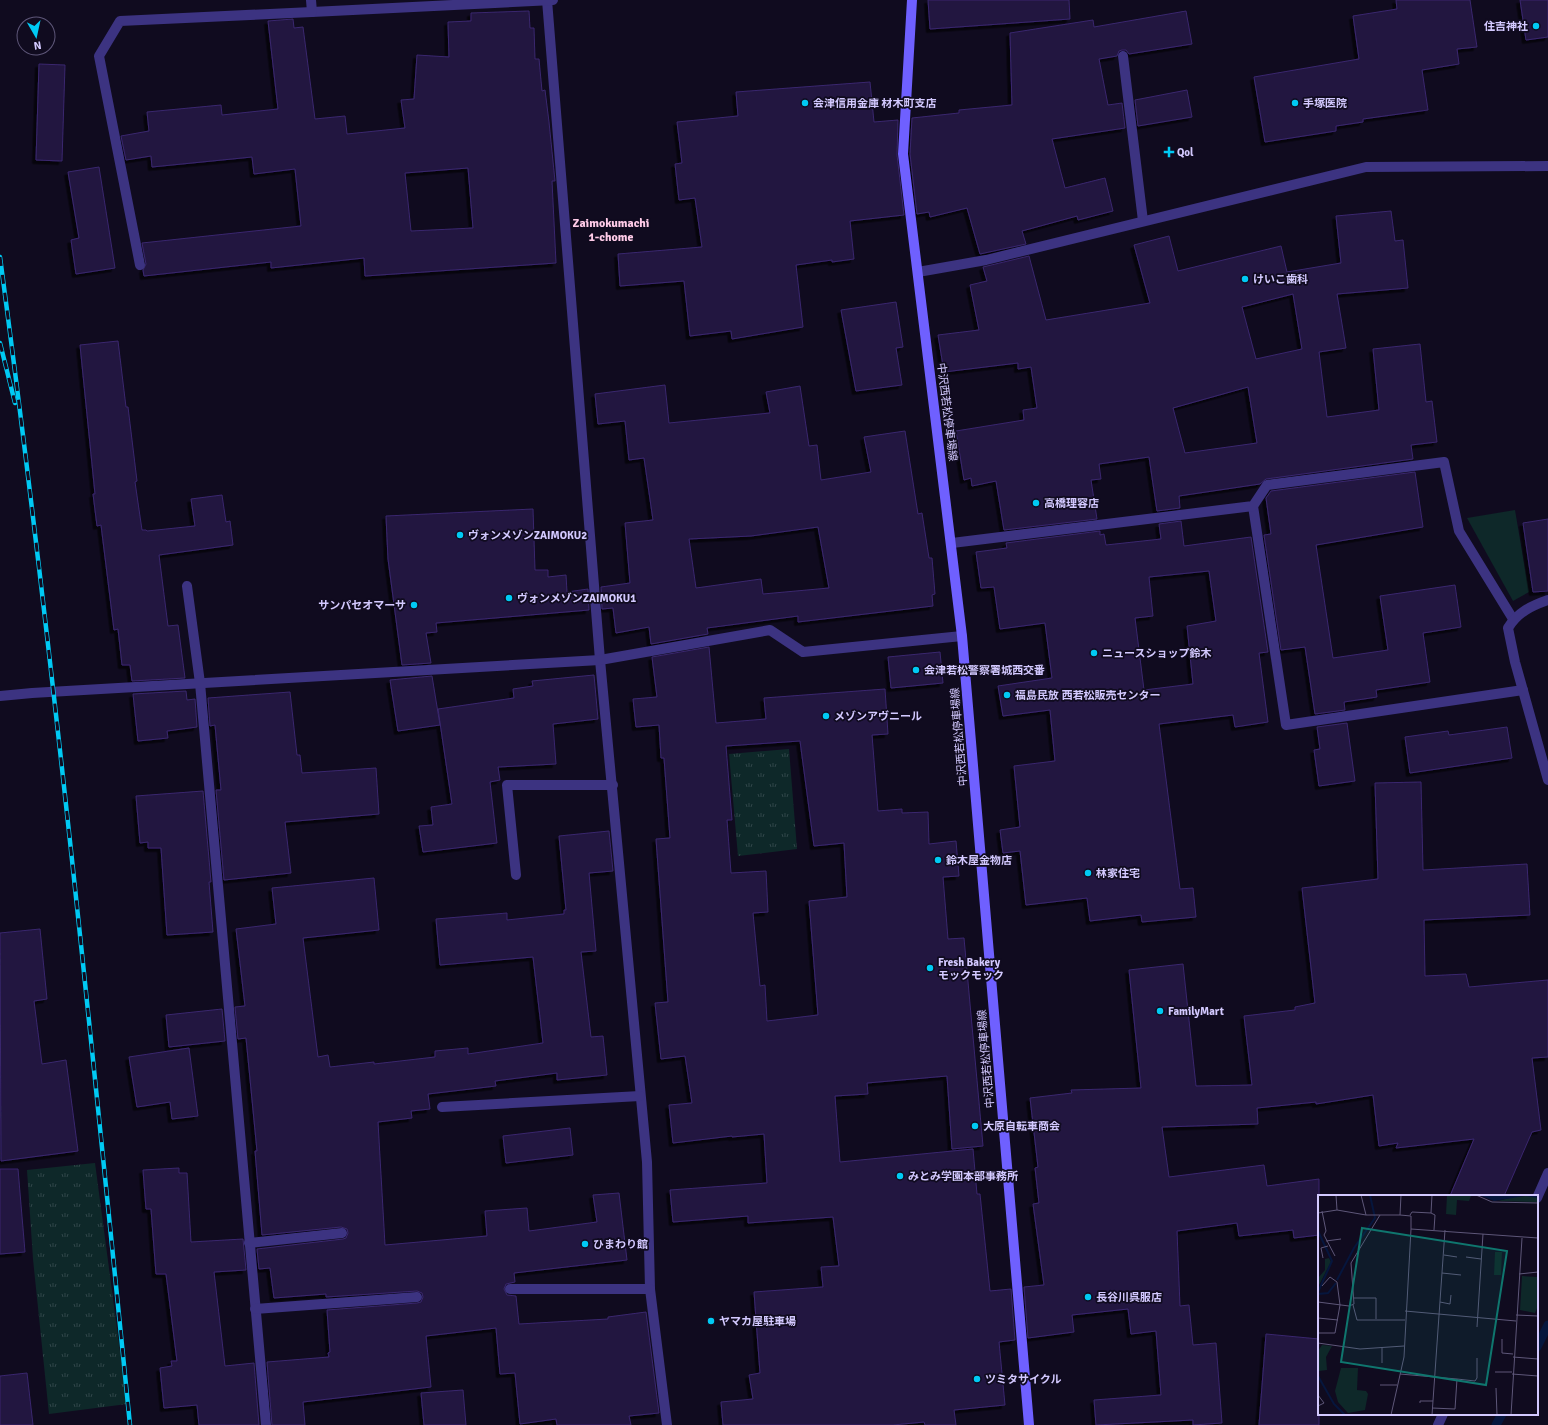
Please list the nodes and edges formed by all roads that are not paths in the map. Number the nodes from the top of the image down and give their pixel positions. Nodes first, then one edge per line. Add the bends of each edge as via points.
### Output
1 (311, 0) edge
2 (547, 0) edge
3 (553, 0) edge
4 (912, 0) edge
5 (312, 12) junction
6 (1123, 56) dead end
7 (1548, 166) edge
8 (1143, 221) junction
9 (140, 265) dead end
10 (918, 272) junction
11 (1253, 506) junction
12 (952, 543) junction
13 (187, 586) dead end
14 (1548, 600) edge
15 (1514, 619) junction
16 (962, 636) junction
17 (600, 660) junction
18 (200, 683) junction
19 (1523, 690) junction
20 (0, 696) edge
21 (1548, 780) edge
22 (613, 785) junction
23 (516, 875) dead end
24 (640, 1096) junction
25 (442, 1107) dead end
26 (1548, 1173) edge
27 (1538, 1196) edge
28 (342, 1232) dead end
29 (249, 1243) junction
30 (510, 1289) dead end
31 (650, 1289) junction
32 (416, 1297) dead end
33 (255, 1309) junction
34 (1443, 1415) edge
35 (266, 1425) edge
36 (667, 1425) edge
37 (1029, 1425) edge
38 (1438, 1425) edge

1 - 5 street
2 - 3 street
2 - 5 street
2 - 17 street
4 - 10 main road, 中沢西若松停車場線 via 903,154
5 - 9 street via 120,21 99,56
6 - 8 street
7 - 8 street via 1366,167
8 - 10 street via 986,260
10 - 12 main road, 中沢西若松停車場線
11 - 12 street
11 - 15 street via 1267,485 1444,462 1459,531
11 - 19 street via 1286,724
12 - 16 main road, 中沢西若松停車場線
13 - 18 street
14 - 15 street via 1529,607
15 - 19 street via 1508,628
16 - 17 street via 803,652 770,630
16 - 37 main road, 中沢西若松停車場線
17 - 18 street
17 - 22 street
18 - 20 street
18 - 29 street
19 - 21 street
22 - 23 street via 507,785
22 - 24 street
24 - 25 street
24 - 31 street via 647,1162
26 - 27 street
28 - 29 street
29 - 33 street
30 - 31 street
31 - 36 street
32 - 33 street
33 - 35 street
34 - 38 street

